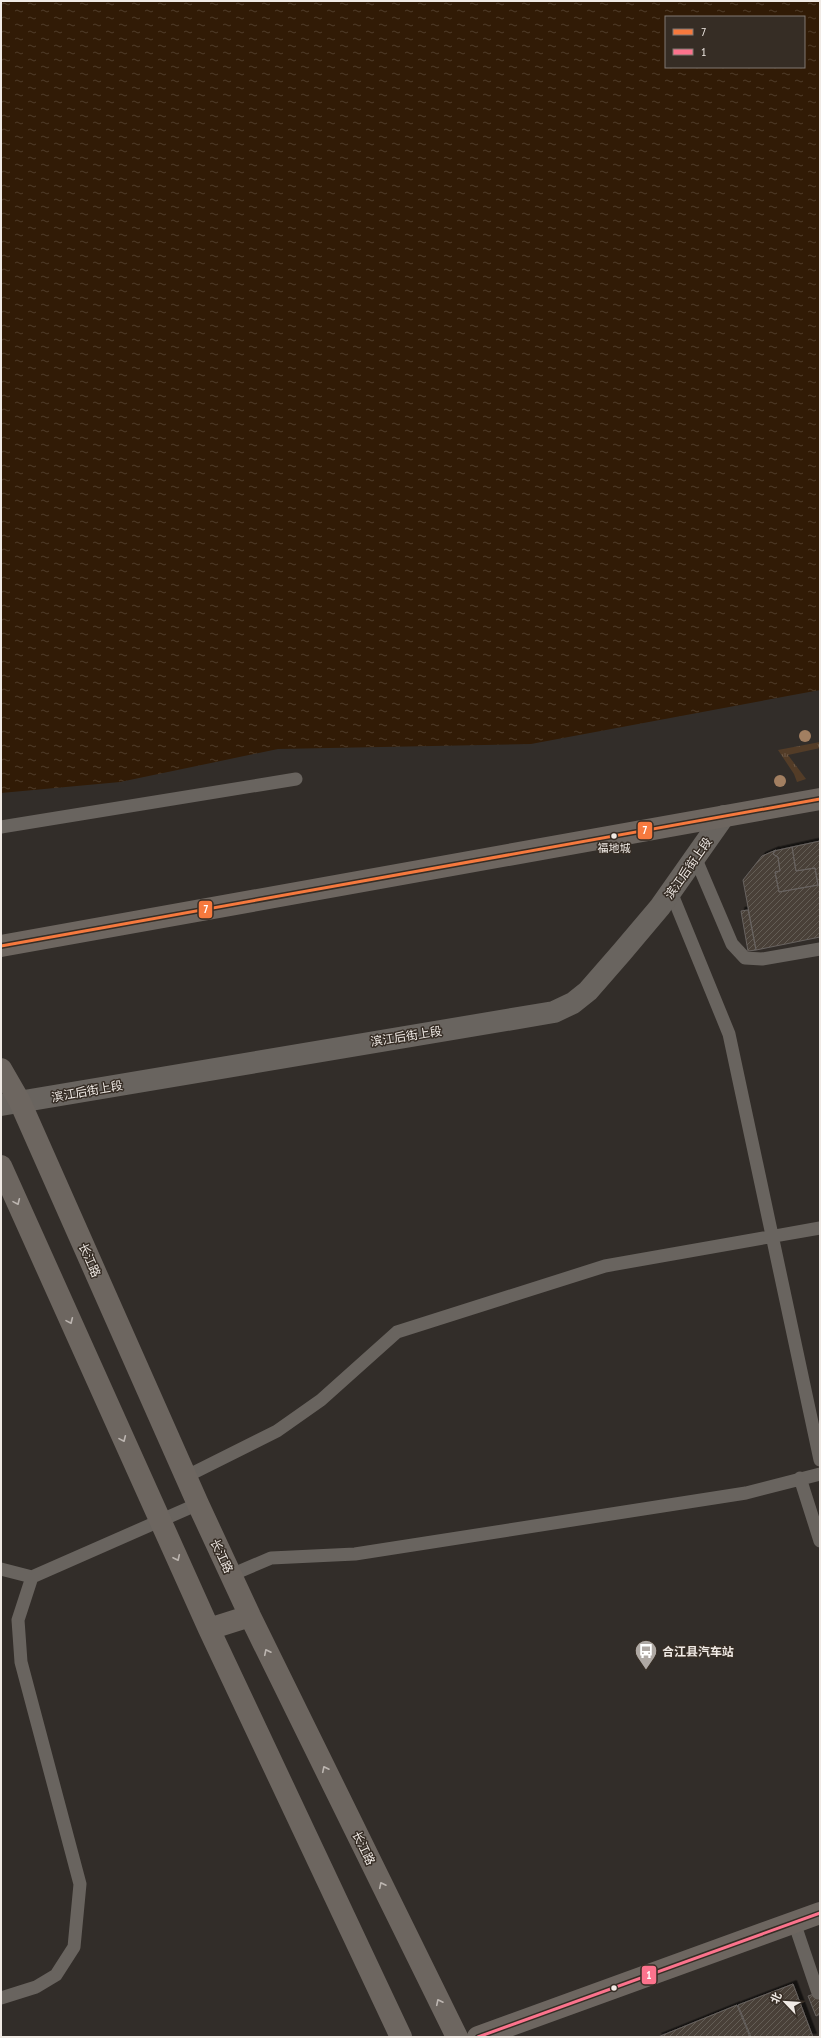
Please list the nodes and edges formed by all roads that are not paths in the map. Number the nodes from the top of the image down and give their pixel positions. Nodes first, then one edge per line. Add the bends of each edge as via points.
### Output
1 (296, 779) dead end
2 (820, 799) edge
3 (724, 816) junction
4 (1, 827) edge
5 (695, 857) junction
6 (671, 892) junction
7 (1, 946) edge
8 (820, 949) edge
9 (1, 1069) edge
10 (10, 1104) edge
11 (1, 1166) edge
12 (820, 1228) edge
13 (772, 1236) junction
14 (820, 1460) edge
15 (820, 1474) edge
16 (185, 1477) junction
17 (800, 1478) junction
18 (198, 1504) junction
19 (159, 1520) junction
20 (820, 1541) edge
21 (1, 1569) edge
22 (230, 1575) junction
23 (32, 1577) junction
24 (250, 1616) junction
25 (209, 1629) junction
26 (820, 1913) edge
27 (794, 1922) junction
28 (818, 1993) dead end
29 (1, 1998) edge
30 (401, 2037) edge
31 (457, 2037) edge
32 (478, 2037) edge

1 - 4 lane
2 - 3 main road
3 - 5 street, 滨江后街上段
3 - 7 main road
5 - 6 street, 滨江后街上段
5 - 8 lane via 732,944 744,958 762,959
6 - 10 street, 滨江后街上段 via 588,990 573,1003 554,1012
6 - 13 lane via 729,1034
9 - 10 main road, 长江路
10 - 16 main road, 长江路
11 -> 19 main road
12 - 13 lane
13 - 14 lane
13 - 16 lane via 605,1266 397,1332 321,1400 277,1431
15 - 17 lane
16 - 18 main road, 长江路
17 - 20 lane
17 - 22 lane via 746,1493 355,1554 272,1558
18 - 19 lane
18 - 22 main road, 长江路
19 - 23 lane
19 -> 25 main road
21 - 23 lane
22 - 24 main road, 长江路
23 - 29 lane via 18,1620 21,1662 80,1884 74,1947 56,1975 36,1987
24 - 25 main road
31 -> 24 main road, 长江路
25 - 30 main road
26 - 27 main road
27 - 28 lane
27 - 32 main road

